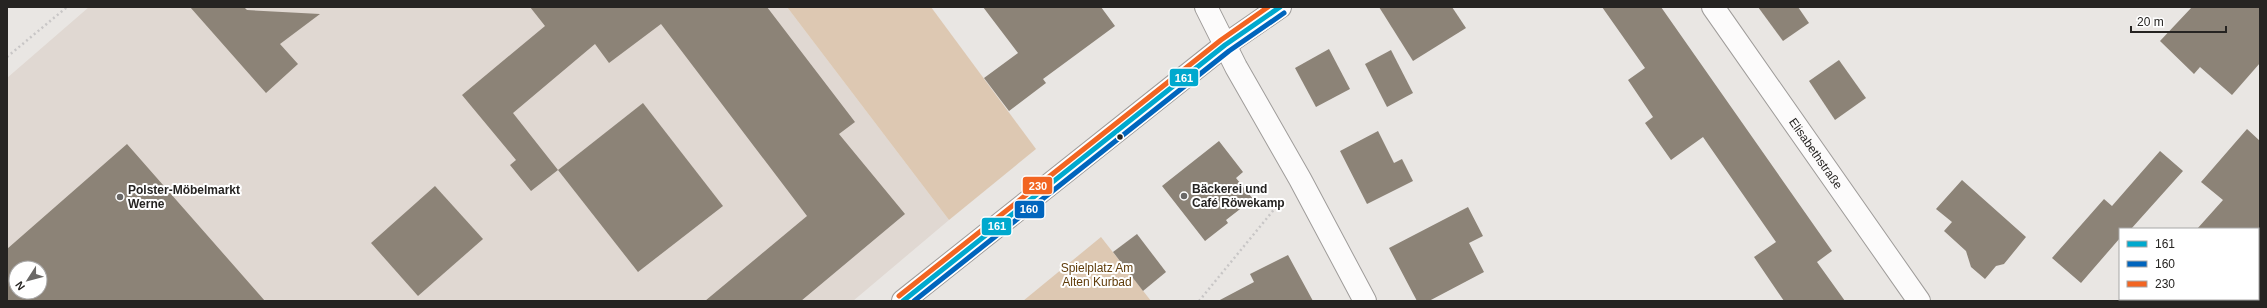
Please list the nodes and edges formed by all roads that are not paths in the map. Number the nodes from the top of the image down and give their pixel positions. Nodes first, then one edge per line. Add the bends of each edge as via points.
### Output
1 (1206, 7) edge
2 (1280, 7) edge
3 (1713, 7) edge
4 (1225, 45) junction
5 (903, 301) edge
6 (1365, 301) edge
7 (1919, 301) edge

1 - 4 street
2 - 4 street
3 - 7 street, Elisabethstraße
4 - 5 street
4 - 6 street

